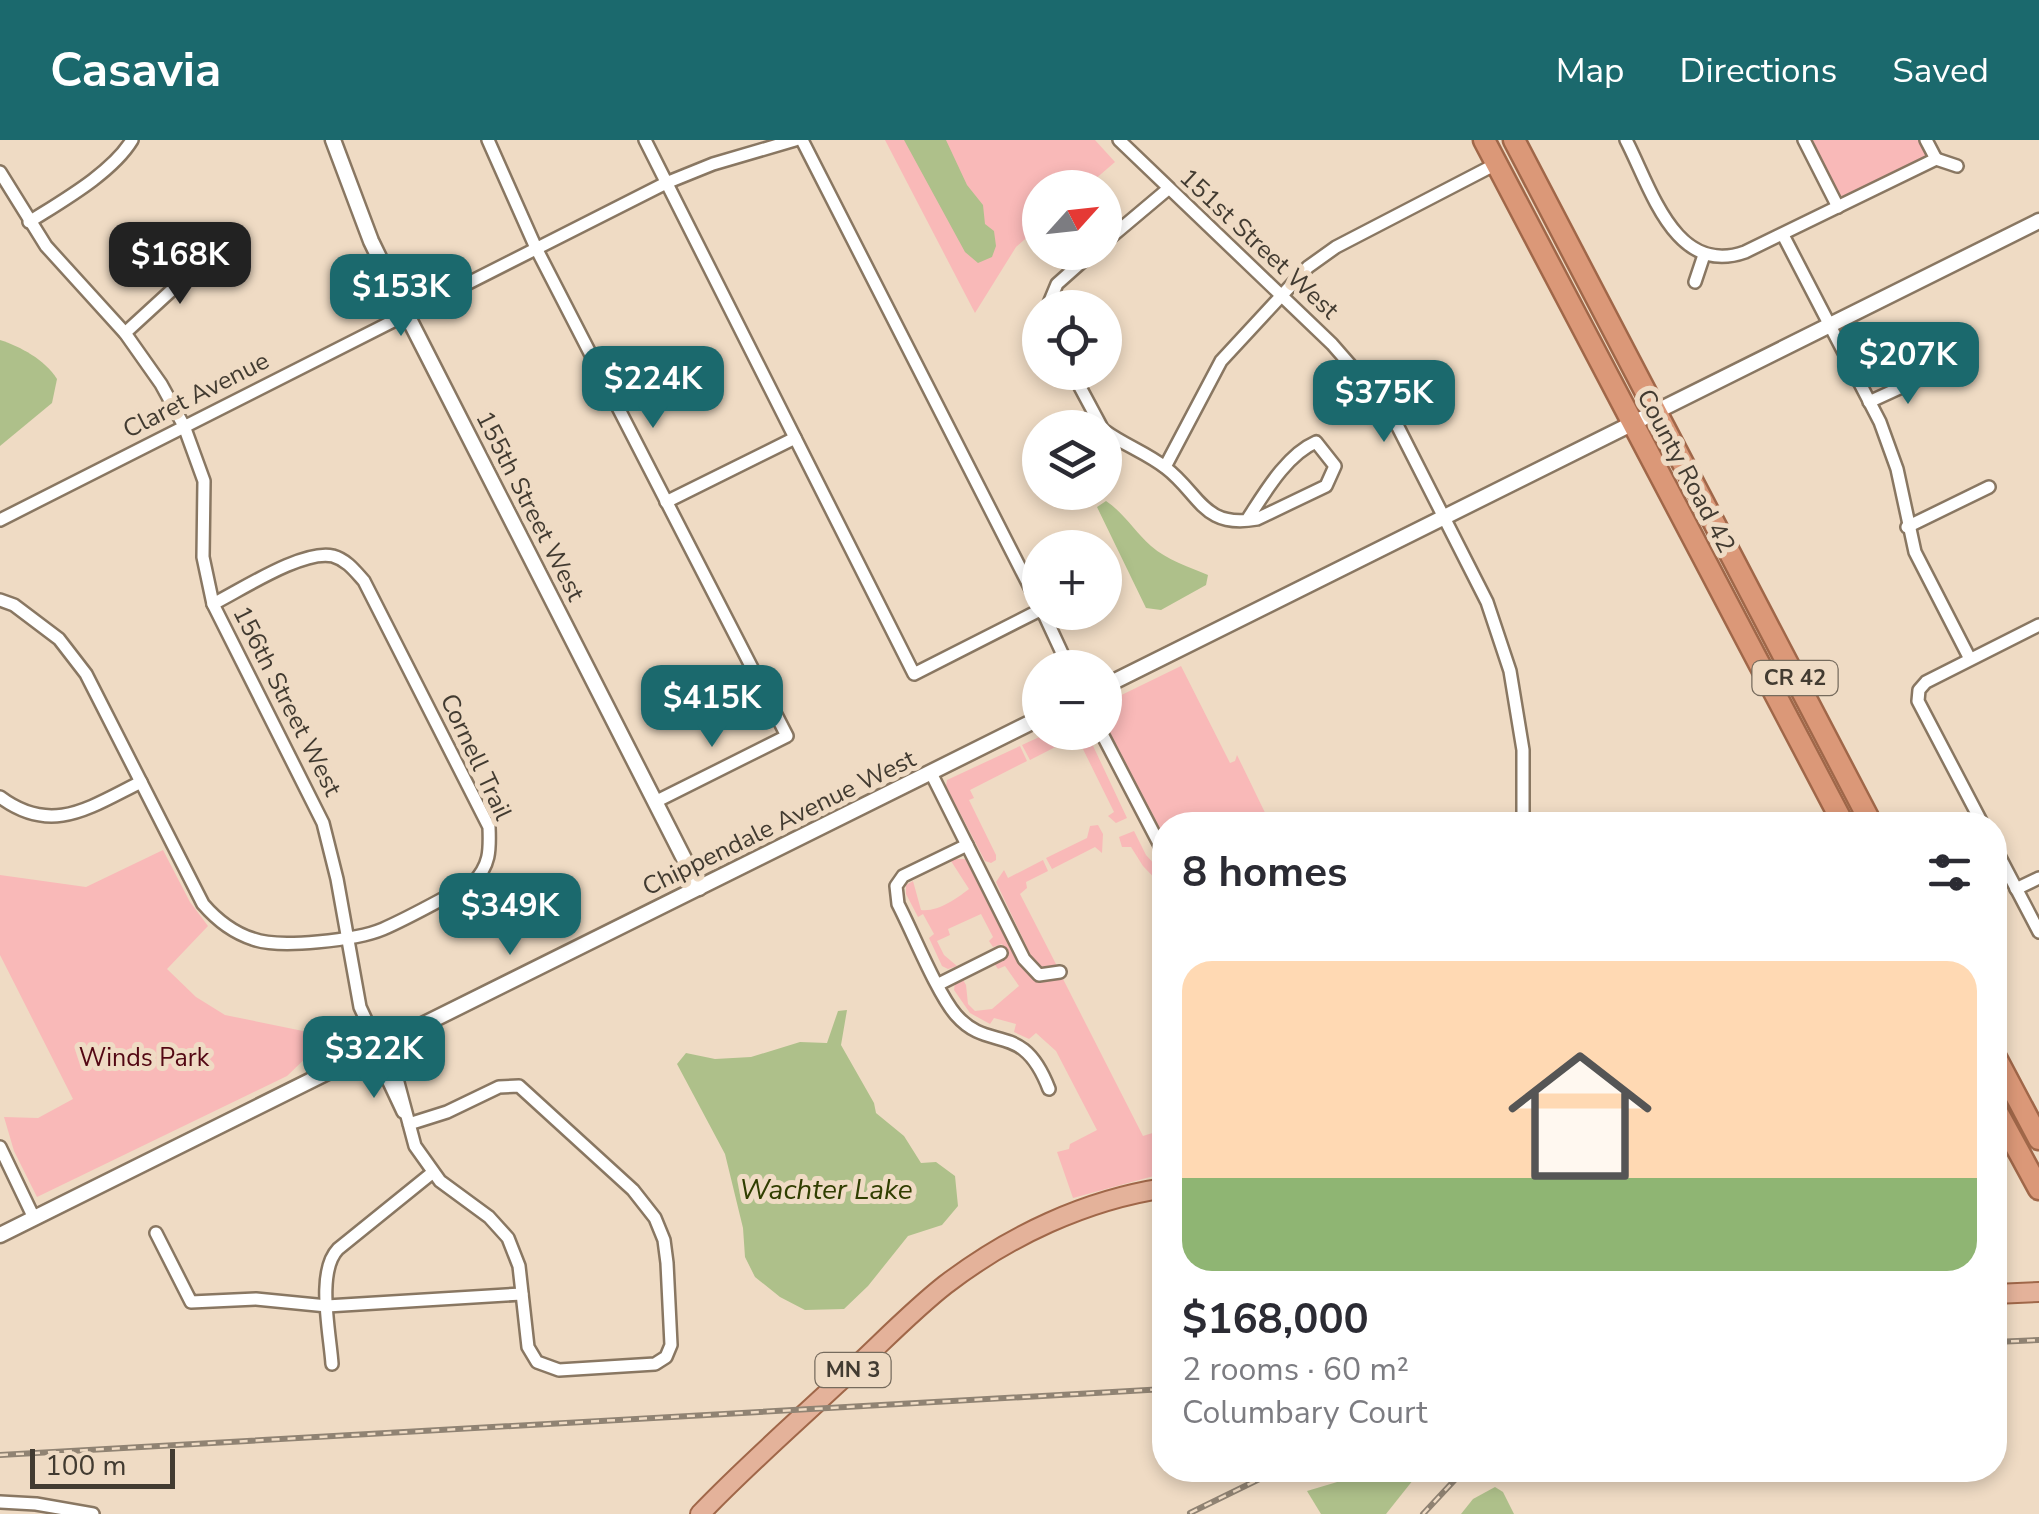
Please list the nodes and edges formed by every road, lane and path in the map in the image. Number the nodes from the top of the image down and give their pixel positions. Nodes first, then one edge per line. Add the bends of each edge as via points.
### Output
1 (132, 140) edge
2 (333, 140) edge
3 (488, 140) edge
4 (644, 140) edge
5 (798, 140) edge
6 (1119, 140) edge
7 (1484, 140) edge
8 (1514, 140) edge
9 (1626, 140) edge
10 (1804, 140) edge
11 (1926, 140) edge
12 (1936, 159) junction
13 (1496, 164) junction
14 (1957, 166) dead end
15 (0, 172) edge
16 (666, 183) junction
17 (1168, 189) junction
18 (1838, 207) junction
19 (29, 222) junction
20 (2039, 222) edge
21 (1122, 228) edge
22 (1783, 235) junction
23 (536, 248) junction
24 (210, 254) dead end
25 (1704, 255) junction
26 (1073, 270) edge
27 (1695, 282) dead end
28 (1054, 290) edge
29 (1282, 295) junction
30 (406, 313) junction
31 (1830, 326) junction
32 (125, 333) junction
33 (1930, 374) dead end
34 (1870, 402) junction
35 (1655, 412) junction
36 (1632, 423) junction
37 (184, 426) junction
38 (796, 438) junction
39 (1122, 441) edge
40 (1165, 467) junction
41 (1989, 487) dead end
42 (666, 502) junction
43 (1445, 516) junction
44 (0, 520) edge
45 (1247, 520) junction
46 (1907, 527) junction
47 (1022, 573) edge
48 (0, 600) edge
49 (213, 604) junction
50 (1022, 620) edge
51 (2039, 625) edge
52 (1970, 659) junction
53 (1766, 676) junction
54 (1122, 678) edge
55 (1022, 727) edge
56 (1110, 750) edge
57 (930, 772) junction
58 (140, 782) junction
59 (0, 797) edge
60 (655, 802) junction
61 (1523, 812) edge
62 (1837, 812) edge
63 (1863, 812) edge
64 (1863, 812) edge
65 (1976, 812) edge
66 (1152, 830) edge
67 (966, 845) junction
68 (2007, 871) edge
69 (2039, 878) edge
70 (699, 888) junction
71 (2016, 889) junction
72 (2039, 932) edge
73 (345, 937) junction
74 (1001, 953) dead end
75 (1060, 972) dead end
76 (939, 984) junction
77 (379, 1048) junction
78 (2007, 1078) edge
79 (1050, 1089) dead end
80 (409, 1124) junction
81 (2007, 1130) edge
82 (2039, 1138) edge
83 (0, 1147) edge
84 (432, 1172) junction
85 (1152, 1190) edge
86 (2039, 1190) edge
87 (34, 1218) junction
88 (156, 1233) dead end
89 (0, 1236) edge
90 (2039, 1292) edge
91 (2007, 1293) edge
92 (522, 1294) junction
93 (328, 1306) junction
94 (332, 1364) dead end
95 (0, 1502) edge
96 (92, 1514) edge
97 (700, 1514) edge

1 - 19 street via 76,192
2 - 30 street, 155th Street West
3 - 23 street
4 - 16 street
5 - 16 street, Claret Avenue
5 - 47 street
6 - 17 street, 151st Street West
7 - 13 highway, County Road 42 / CR 42
8 - 35 highway, County Road 42 / CR 42
9 - 25 street via 1676,236
10 - 18 street
11 - 12 street
12 - 14 street
12 - 18 street
13 - 29 street via 1326,253
13 - 36 highway, County Road 42 / CR 42
15 - 19 street, 156th Street West
16 - 23 street, Claret Avenue
16 - 38 street
17 - 21 street
17 - 29 street, 151st Street West
18 - 22 street
19 - 32 street, 156th Street West
20 - 31 street
22 - 25 street via 1734,256
22 - 31 street
23 - 30 street, Claret Avenue
23 - 42 street
24 - 32 street
25 - 27 street
26 - 28 street
29 - 40 street via 1221,362
29 - 43 street, 151st Street West via 1373,390
30 - 37 street, Claret Avenue
30 - 60 street, 155th Street West
31 - 34 street
31 - 35 street
32 - 37 street, 156th Street West
33 - 34 street
34 - 46 street via 1892,452
35 - 36 street
35 - 63 highway, County Road 42 / CR 42
36 - 43 street
36 - 53 highway, County Road 42 / CR 42
37 - 44 street, Claret Avenue
37 - 49 street, 156th Street West via 204,481 202,558
38 - 42 street
38 - 50 street via 914,674
39 - 40 street
40 - 45 street via 1208,512
41 - 46 street
42 - 60 street via 787,736
43 - 54 street
43 - 61 street, 151st Street West via 1487,602 1510,670 1523,750
45 - 45 street via 1326,486 1335,466 1316,442 1303,448
46 - 52 street
48 - 58 street, Cornell Trail via 59,640 86,674
49 - 73 street, 156th Street West via 323,822
49 - 73 street, Cornell Trail via 308,556 332,556 351,566 489,827 490,857 473,883 383,929
51 - 52 street
52 - 65 street via 1926,682 1918,701
53 - 62 highway, County Road 42 / CR 42
53 - 64 highway via 1798,695
55 - 57 street, Chippendale Avenue West
56 - 66 street
57 - 67 street
57 - 70 street, Chippendale Avenue West
58 - 59 street via 54,818 34,816
58 - 73 street, Cornell Trail via 215,918 273,944
60 - 70 street, 155th Street West
67 - 75 street via 1024,959 1039,976
67 - 76 street via 909,872 896,886 898,904
68 - 71 street
69 - 71 street
70 - 77 street, Chippendale Avenue West
71 - 72 street
73 - 77 street, 156th Street West via 360,1006
74 - 76 street
76 - 79 street via 960,1019 1024,1048
77 - 80 street, 156th Street West via 404,1095
77 - 87 street, Chippendale Avenue West
78 - 82 highway
80 - 84 street, 156th Street West
80 - 92 street, 156th Street West via 499,1086 520,1086 634,1190 655,1218 668,1263 672,1341 666,1357 651,1364 548,1368 527,1342
81 - 86 highway
83 - 87 street
84 - 92 street, 156th Street West via 502,1230 516,1256
84 - 93 street via 332,1254
85 - 97 main road, MN 3 via 1069,1214 970,1268
87 - 89 street, Chippendale Avenue West
88 - 93 street via 191,1302 256,1298
90 - 91 main road
92 - 93 street
93 - 94 street
95 - 96 street

